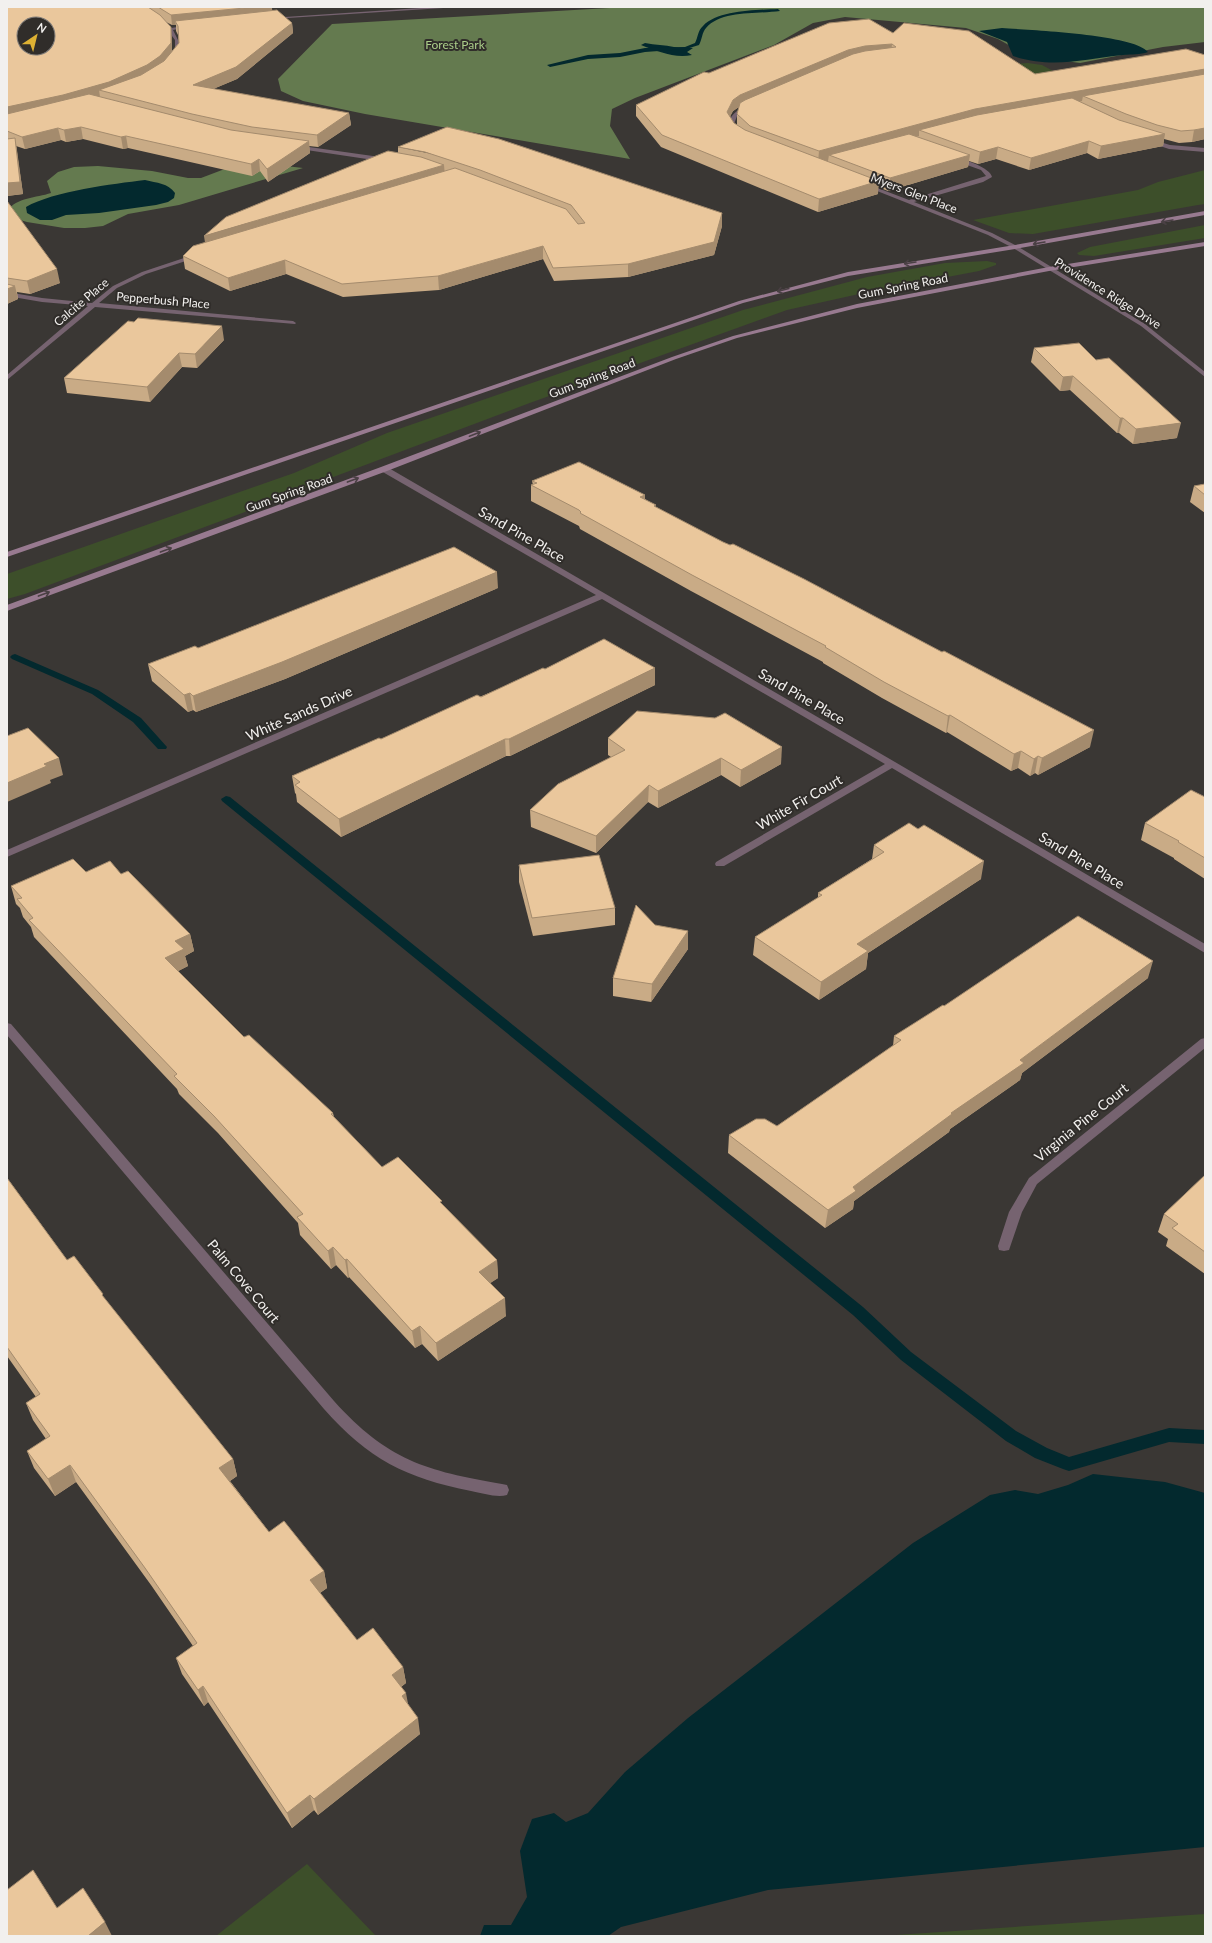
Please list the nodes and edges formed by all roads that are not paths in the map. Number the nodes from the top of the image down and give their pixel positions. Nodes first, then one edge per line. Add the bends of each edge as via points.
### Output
1 (457, 7) edge
2 (266, 18) edge
3 (162, 22) edge
4 (199, 25) edge
5 (170, 28) junction
6 (171, 62) edge
7 (753, 104) edge
8 (738, 135) edge
9 (1147, 140) edge
10 (291, 147) edge
11 (1205, 150) edge
12 (949, 157) edge
13 (390, 160) edge
14 (860, 183) edge
15 (909, 202) junction
16 (1205, 213) edge
17 (1205, 244) edge
18 (1015, 247) junction
19 (201, 255) edge
20 (1049, 269) junction
21 (7, 294) edge
22 (94, 305) junction
23 (293, 323) dead end
24 (1205, 375) edge
25 (7, 378) edge
26 (384, 469) junction
27 (7, 555) edge
28 (601, 596) junction
29 (7, 608) edge
30 (892, 764) junction
31 (7, 854) edge
32 (720, 864) dead end
33 (1205, 949) edge
34 (7, 1027) edge
35 (1205, 1042) edge
36 (1004, 1246) dead end
37 (502, 1490) dead end

1 - 2 street
3 - 5 street
4 - 5 street
5 - 6 street via 179,44
7 - 8 street via 732,118 731,124
9 - 11 street via 1169,147
10 - 13 street
12 - 15 street via 984,169 989,177
14 - 15 street, Myers Glen Place
15 - 18 street, Myers Glen Place via 990,234
16 -> 18 main road, Gum Spring Road
17 - 20 main road, Gum Spring Road
18 - 20 street, Providence Ridge Drive
18 -> 27 main road, Gum Spring Road via 855,273 742,302
19 - 22 street, Calcite Place via 125,281
20 - 24 street, Providence Ridge Drive via 1143,325
26 -> 20 main road, Gum Spring Road via 735,337 857,306
21 - 22 street, Pepperbush Place
22 - 23 street, Pepperbush Place
22 - 25 street, Calcite Place
26 - 28 street, Sand Pine Place
29 -> 26 main road, Gum Spring Road
28 - 30 street, Sand Pine Place
28 - 31 street, White Sands Drive
30 - 32 street, White Fir Court
30 - 33 street, Sand Pine Place
34 - 37 street, Palm Cove Court via 353,1431 380,1452 415,1470 455,1482
35 - 36 street, Virginia Pine Court via 1033,1181 1012,1219

